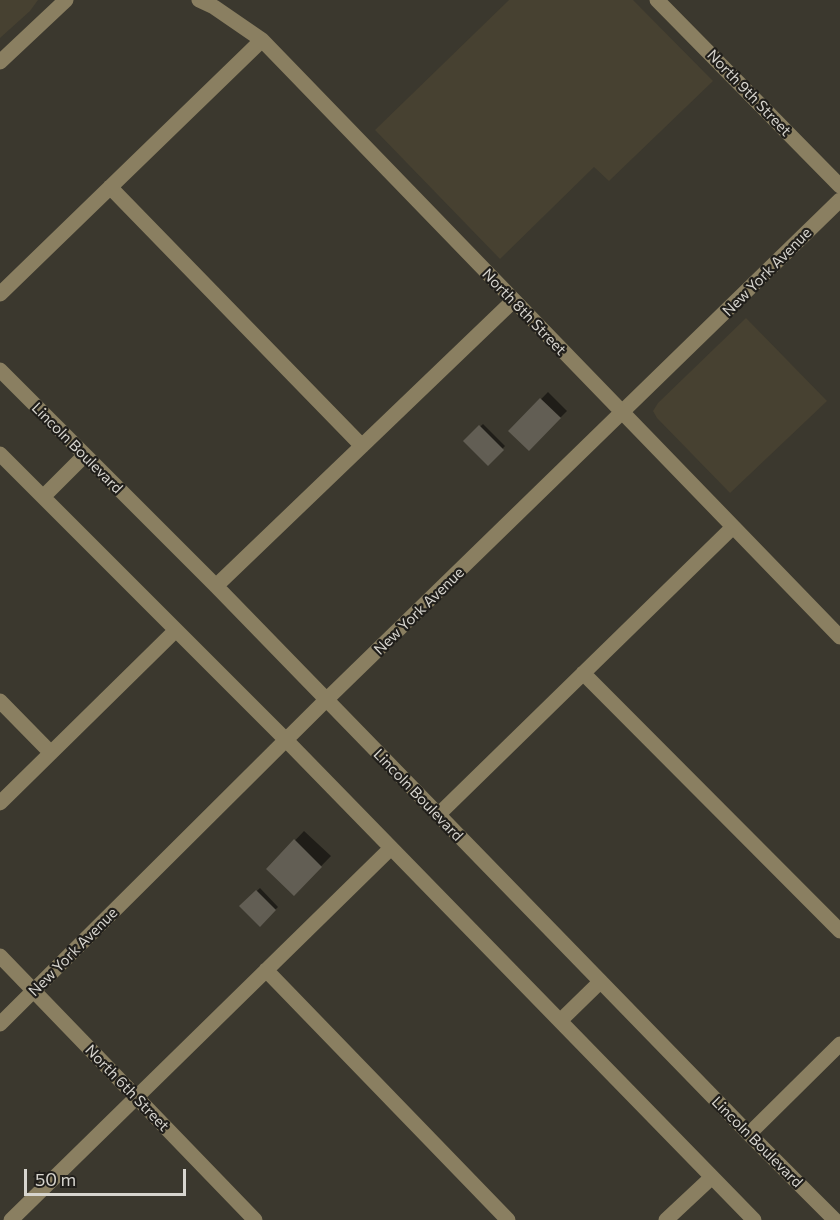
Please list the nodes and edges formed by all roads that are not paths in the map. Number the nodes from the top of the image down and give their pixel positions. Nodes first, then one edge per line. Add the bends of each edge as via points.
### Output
1 (199, 0) edge
2 (657, 0) edge
3 (61, 1) edge
4 (262, 40) junction
5 (0, 62) edge
6 (840, 186) edge
7 (110, 187) junction
8 (840, 200) edge
9 (0, 294) edge
10 (513, 301) junction
11 (0, 370) edge
12 (622, 414) junction
13 (362, 446) junction
14 (0, 454) edge
15 (85, 455) junction
16 (43, 497) junction
17 (733, 527) junction
18 (216, 586) junction
19 (176, 630) junction
20 (840, 637) edge
21 (583, 673) junction
22 (326, 700) junction
23 (0, 701) edge
24 (286, 740) junction
25 (51, 753) junction
26 (0, 803) edge
27 (438, 815) junction
28 (391, 848) junction
29 (840, 931) edge
30 (0, 956) edge
31 (266, 970) junction
32 (600, 982) junction
33 (34, 991) junction
34 (560, 1021) junction
35 (0, 1024) edge
36 (840, 1044) edge
37 (136, 1098) junction
38 (749, 1134) junction
39 (712, 1177) junction
40 (11, 1220) edge
41 (255, 1220) edge
42 (508, 1220) edge
43 (666, 1220) edge
44 (754, 1220) edge
45 (835, 1220) edge

1 - 4 street, North 8th Street
2 - 6 street, North 9th Street
3 - 5 street
4 - 7 street
4 - 10 street, North 8th Street
7 - 9 street
7 - 13 street
8 - 12 street, New York Avenue
10 - 12 street, North 8th Street
10 - 13 street
11 - 15 street, Lincoln Boulevard
12 - 17 street, North 8th Street
12 - 22 street, New York Avenue
13 - 18 street
14 - 16 street
15 - 16 street
15 - 18 street, Lincoln Boulevard
16 - 19 street
17 - 20 street, North 8th Street
17 - 21 street
18 - 22 street, Lincoln Boulevard
19 - 24 street
19 - 25 street
21 - 27 street
21 - 29 street
22 - 24 street, New York Avenue
22 - 27 street, Lincoln Boulevard
23 - 25 street
24 - 28 street
24 - 33 street, New York Avenue
25 - 26 street
27 - 32 street, Lincoln Boulevard
28 - 31 street
28 - 34 street
30 - 33 street, North 6th Street
31 - 37 street
31 - 42 street
32 - 34 street
32 - 38 street, Lincoln Boulevard
33 - 35 street, New York Avenue
33 - 37 street, North 6th Street
34 - 39 street
36 - 38 street
37 - 40 street
37 - 41 street, North 6th Street
38 - 45 street, Lincoln Boulevard
39 - 43 street
39 - 44 street

